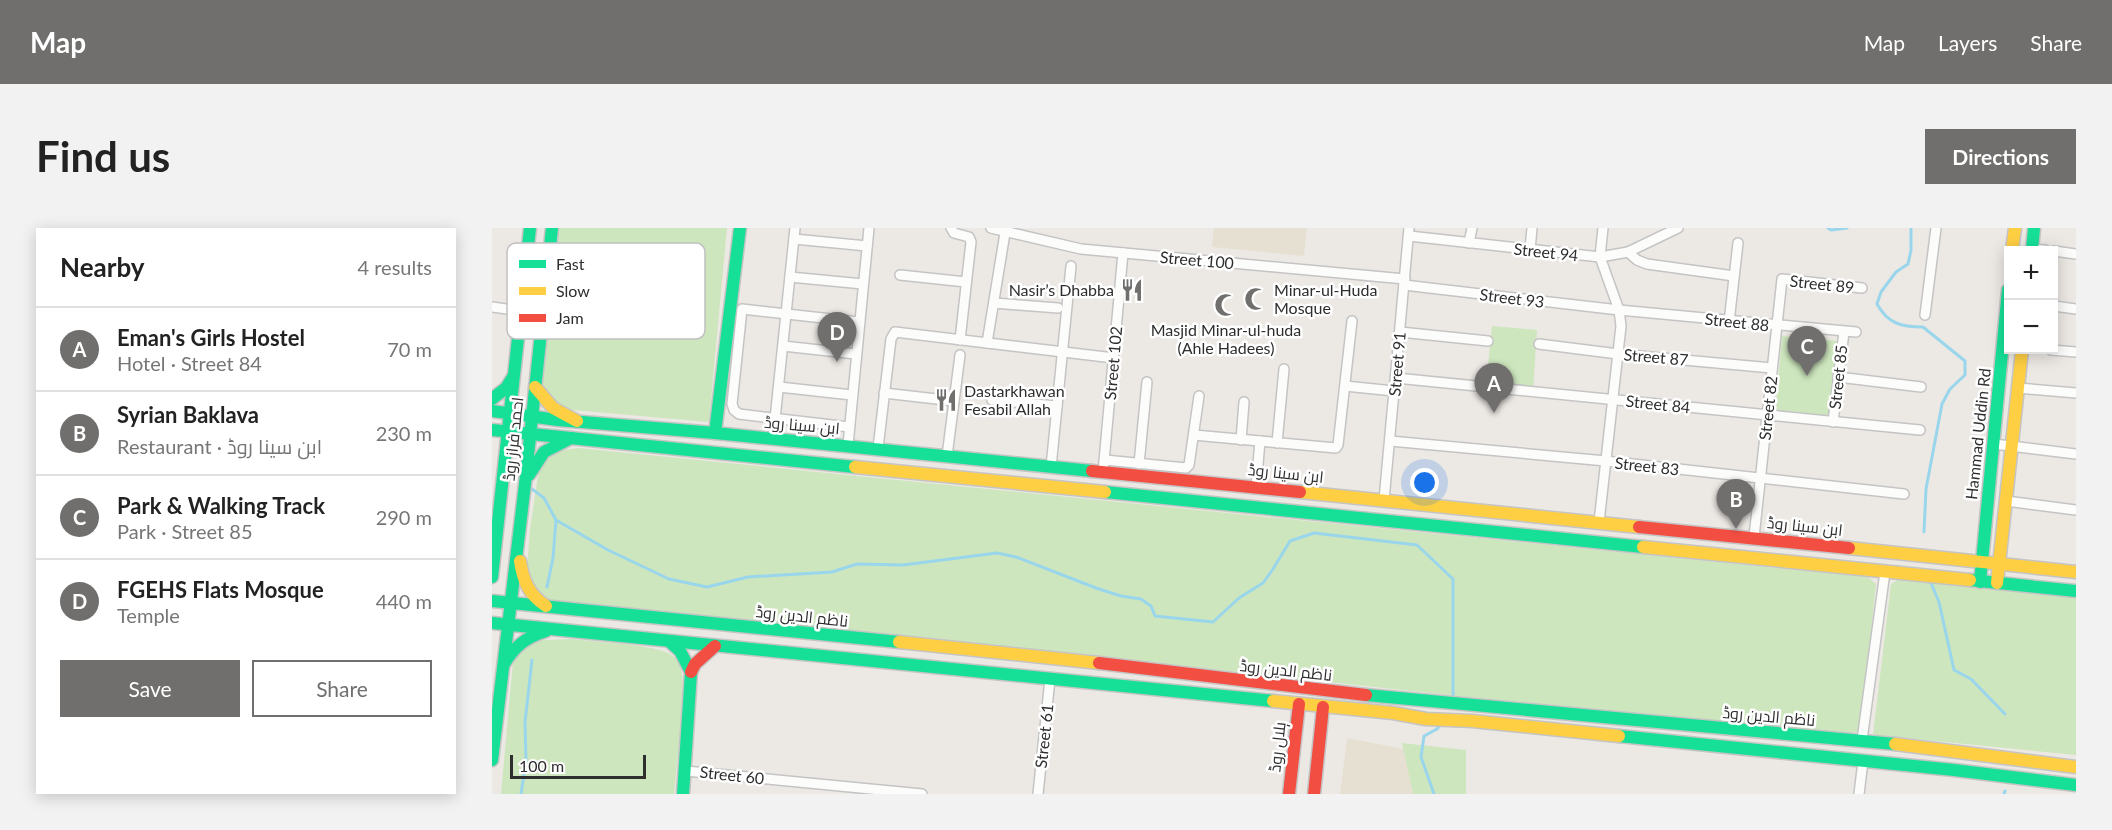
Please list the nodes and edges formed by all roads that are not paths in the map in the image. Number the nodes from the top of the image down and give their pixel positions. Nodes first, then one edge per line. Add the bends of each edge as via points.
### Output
1 (530, 228) edge
2 (552, 228) edge
3 (740, 228) edge
4 (795, 228) edge
5 (868, 228) edge
6 (951, 228) edge
7 (992, 228) edge
8 (1472, 228) edge
9 (1532, 228) edge
10 (1603, 228) edge
11 (1678, 228) edge
12 (1936, 228) edge
13 (2014, 228) edge
14 (2034, 228) edge
15 (1409, 232) edge
16 (1005, 233) junction
17 (794, 239) junction
18 (528, 243) edge
19 (550, 243) edge
20 (1469, 243) junction
21 (1738, 243) dead end
22 (867, 246) junction
23 (2012, 246) edge
24 (2036, 246) edge
25 (1530, 250) junction
26 (1628, 252) junction
27 (2058, 252) edge
28 (1123, 253) junction
29 (2076, 254) edge
30 (1600, 257) junction
31 (1071, 266) dead end
32 (900, 275) dead end
33 (790, 276) junction
34 (1734, 276) junction
35 (1782, 279) joint
36 (966, 282) junction
37 (1404, 282) junction
38 (863, 284) junction
39 (1862, 288) dead end
40 (2008, 300) edge
41 (993, 303) junction
42 (492, 307) edge
43 (2058, 307) edge
44 (507, 309) edge
45 (1058, 309) dead end
46 (2076, 309) edge
47 (1619, 310) junction
48 (786, 315) junction
49 (1925, 315) dead end
50 (1352, 321) dead end
51 (859, 322) junction
52 (1729, 322) junction
53 (1777, 326) junction
54 (1400, 332) junction
55 (1844, 332) junction
56 (1856, 332) dead end
57 (518, 339) edge
58 (540, 339) edge
59 (960, 340) junction
60 (1488, 340) dead end
61 (987, 343) junction
62 (1539, 344) dead end
63 (783, 346) junction
64 (2058, 351) edge
65 (1062, 352) junction
66 (2076, 352) edge
67 (856, 354) junction
68 (1618, 354) junction
69 (2022, 354) edge
70 (960, 355) dead end
71 (1114, 358) junction
72 (1772, 368) junction
73 (1284, 369) dead end
74 (513, 377) junction
75 (1838, 377) junction
76 (1396, 378) junction
77 (1147, 382) dead end
78 (1345, 386) junction
79 (535, 387) junction
80 (779, 387) junction
81 (1921, 387) dead end
82 (2018, 388) junction
83 (1394, 391) junction
84 (884, 393) junction
85 (2076, 393) edge
86 (852, 394) junction
87 (1199, 396) dead end
88 (492, 399) edge
89 (1614, 399) junction
90 (992, 400) dead end
91 (954, 401) junction
92 (1244, 402) dead end
93 (1057, 406) junction
94 (492, 411) edge
95 (509, 413) junction
96 (1767, 415) junction
97 (532, 416) junction
98 (775, 419) junction
99 (578, 421) junction
100 (1833, 422) junction
101 (630, 426) junction
102 (849, 427) junction
103 (492, 429) edge
104 (1920, 430) dead end
105 (507, 431) junction
106 (716, 433) junction
107 (530, 434) junction
108 (732, 434) junction
109 (1194, 435) junction
110 (571, 438) junction
111 (773, 438) junction
112 (1241, 440) junction
113 (1260, 441) junction
114 (1390, 441) junction
115 (1277, 443) junction
116 (629, 444) junction
117 (1994, 444) junction
118 (848, 446) junction
119 (2012, 447) junction
120 (878, 448) junction
121 (730, 454) junction
122 (2076, 454) edge
123 (947, 456) junction
124 (1606, 461) junction
125 (492, 462) edge
126 (1139, 464) junction
127 (1104, 466) junction
128 (1051, 467) junction
129 (1761, 477) junction
130 (525, 484) junction
131 (1256, 487) junction
132 (502, 490) junction
133 (1904, 494) dead end
134 (1382, 499) junction
135 (2006, 501) junction
136 (2076, 510) edge
137 (1378, 521) junction
138 (1599, 522) junction
139 (1754, 537) junction
140 (494, 540) edge
141 (1833, 546) junction
142 (518, 550) junction
143 (1982, 563) junction
144 (1999, 564) junction
145 (1830, 566) junction
146 (1885, 572) junction
147 (2076, 572) edge
148 (492, 577) edge
149 (1980, 582) junction
150 (1997, 583) junction
151 (2076, 591) edge
152 (492, 601) edge
153 (510, 603) junction
154 (548, 607) junction
155 (492, 623) edge
156 (508, 624) junction
157 (553, 629) junction
158 (797, 632) junction
159 (670, 642) junction
160 (715, 646) junction
161 (795, 653) junction
162 (501, 670) junction
163 (691, 672) junction
164 (1165, 673) junction
165 (1050, 679) junction
166 (1163, 690) junction
167 (1392, 698) junction
168 (1299, 704) junction
169 (1323, 706) junction
170 (1393, 714) junction
171 (1816, 737) junction
172 (1862, 740) junction
173 (1815, 756) junction
174 (492, 760) edge
175 (1863, 761) junction
176 (2023, 762) junction
177 (2076, 767) edge
178 (686, 771) junction
179 (2022, 779) junction
180 (2076, 785) edge
181 (2060, 789) edge
182 (683, 794) edge
183 (922, 794) edge
184 (1038, 794) edge
185 (1289, 794) edge
186 (1314, 794) edge
187 (1859, 794) edge

1 - 18 main road, احمد فراز روڈ
2 - 19 main road, احمد فراز روڈ
3 - 106 main road
4 - 17 street
5 - 22 street
6 - 36 street via 971,239
7 - 16 street, Street 100
8 - 20 street
9 - 25 street
10 - 30 street
11 - 26 street, Street 94
12 - 49 street
13 - 23 main road
14 - 24 main road
15 - 20 street, Street 94
15 - 37 street, Street 91
16 - 28 street, Street 100 via 1081,249
16 - 41 street
17 - 22 street
17 - 33 street
20 - 25 street, Street 94
21 - 34 street
22 - 38 street
25 - 30 street, Street 94
26 - 30 street, Street 94
26 - 34 street via 1647,264
27 - 29 street
28 - 37 street, Street 100
28 - 71 street, Street 102
30 - 47 street
31 - 65 street
32 - 36 street
33 - 38 street
33 - 48 street
34 - 52 street
35 - 39 street, Street 89
35 - 53 street, Street 82
36 - 59 street
37 - 47 street, Street 93
37 - 54 street, Street 91
38 - 51 street
40 - 117 main road, Hammad Uddin Rd
41 - 45 street
41 - 61 street
42 - 44 street
43 - 46 street
47 - 52 street, Street 88
47 - 68 street
48 - 51 street
48 - 63 street
48 - 98 street via 742,309 733,407 737,413
50 - 78 street
51 - 67 street
52 - 53 street, Street 88
53 - 55 street, Street 88
53 - 72 street, Street 82
54 - 60 street
54 - 76 street, Street 91
55 - 56 street, Street 88
55 - 75 street, Street 85
57 - 74 main road, احمد فراز روڈ
58 - 79 main road, احمد فراز روڈ
59 - 61 street
59 - 84 street via 895,332
61 - 65 street
62 - 68 street, Street 87
63 - 67 street
63 - 80 street
64 - 66 street
65 - 71 street
65 - 93 street
67 - 86 street
68 - 72 street, Street 87
68 - 89 street
69 - 82 main road
70 - 91 street
71 - 127 street, Street 102
72 - 96 street, Street 82
73 - 115 street
74 - 88 main road
74 - 95 main road, احمد فراز روڈ
75 - 81 street
75 - 100 street, Street 85
76 - 83 street, Street 91
76 - 89 street, Street 84
77 - 126 street
78 - 83 street
78 - 115 street via 1336,448
79 - 97 main road, احمد فراز روڈ
79 - 99 main road via 553,409
80 - 86 street
80 - 98 street
82 - 85 street
82 - 119 main road
83 - 114 street, Street 91
84 - 91 street
84 - 120 street
86 - 102 street
87 - 109 street
89 - 96 street, Street 84
89 - 124 street
90 - 93 street
91 - 123 street
92 - 112 street
93 - 128 street
94 - 95 main road, ابن سینا روڈ
95 - 97 main road, ابن سینا روڈ
95 - 105 main road, احمد فراز روڈ
96 - 100 street, Street 84
96 - 129 street, Street 82
97 - 99 main road, ابن سینا روڈ
97 - 107 main road, احمد فراز روڈ
98 - 102 street
98 - 111 street
99 - 101 main road, ابن سینا روڈ
100 - 104 street, Street 84
101 - 106 main road, ابن سینا روڈ
101 - 116 main road
102 - 118 street
103 - 105 main road
105 - 107 main road
105 - 132 main road, احمد فراز روڈ
106 - 108 main road, ابن سینا روڈ
107 - 110 main road
107 - 130 main road, احمد فراز روڈ
108 - 111 main road, ابن سینا روڈ
108 - 121 main road
109 - 112 street
109 - 126 street via 1186,468
110 - 116 main road
110 - 130 main road via 544,452
111 - 118 main road, ابن سینا روڈ
112 - 113 street
113 - 115 street
113 - 131 street
114 - 124 street, Street 83
114 - 134 street, Street 91
116 - 121 main road
117 - 119 street
117 - 143 main road, Hammad Uddin Rd
118 - 120 main road, ابن سینا روڈ
119 - 122 street
119 - 135 main road
120 - 123 main road, ابن سینا روڈ
121 - 137 main road
123 - 128 main road, ابن سینا روڈ
124 - 129 street, Street 83
124 - 138 street
125 - 132 main road
126 - 127 street
127 - 128 main road, ابن سینا روڈ
127 - 131 main road, ابن سینا روڈ
129 - 133 street, Street 83
129 - 139 street, Street 82
130 - 142 main road, احمد فراز روڈ
131 - 134 main road, ابن سینا روڈ
132 - 140 main road, احمد فراز روڈ
134 - 137 main road
134 - 138 main road, ابن سینا روڈ
135 - 136 street
135 - 144 main road
137 - 145 main road
138 - 139 main road, ابن سینا روڈ
139 - 141 main road, ابن سینا روڈ
140 - 148 main road, احمد فراز روڈ
141 - 143 main road, ابن سینا روڈ
141 - 145 main road
142 - 153 main road, احمد فراز روڈ
142 - 154 main road via 528,591
143 - 144 main road, ابن سینا روڈ
143 - 149 main road, Hammad Uddin Rd
144 - 147 main road, ابن سینا روڈ
144 - 150 main road
145 - 146 main road
146 - 149 main road
146 - 172 street
149 - 150 main road
150 - 151 main road
152 - 153 main road, ناظم الدین روڈ
153 - 154 main road, ناظم الدین روڈ
153 - 156 main road, احمد فراز روڈ
154 - 158 main road, ناظم الدین روڈ
155 - 156 main road, ناظم الدین روڈ
156 - 157 main road, ناظم الدین روڈ
156 - 162 main road, احمد فراز روڈ
157 - 159 main road, ناظم الدین روڈ
157 - 162 main road via 521,641
158 - 161 main road
158 - 164 main road, ناظم الدین روڈ
159 - 160 main road, ناظم الدین روڈ
159 - 163 main road via 680,651
160 - 161 main road, ناظم الدین روڈ
160 - 163 main road via 694,664
161 - 165 main road, ناظم الدین روڈ
162 - 174 main road, احمد فراز روڈ
163 - 178 main road
164 - 166 main road
164 - 167 main road, ناظم الدین روڈ
165 - 166 main road, ناظم الدین روڈ
165 - 184 street, Street 61
166 - 168 main road, ناظم الدین روڈ
167 - 170 main road
167 - 171 main road, ناظم الدین روڈ
168 - 169 main road, ناظم الدین روڈ
168 - 185 main road, ہلال روڈ
169 - 170 main road, ناظم الدین روڈ
169 - 186 main road
170 - 173 main road, ناظم الدین روڈ
171 - 172 main road, ناظم الدین روڈ
171 - 173 main road
172 - 176 main road, ناظم الدین روڈ
173 - 175 main road, ناظم الدین روڈ
175 - 179 main road, ناظم الدین روڈ
175 - 187 street
176 - 177 main road, ناظم الدین روڈ
176 - 179 main road
178 - 182 main road
178 - 183 street, Street 60
179 - 181 main road, ناظم الدین روڈ
180 - 181 main road, ناظم الدین روڈ

